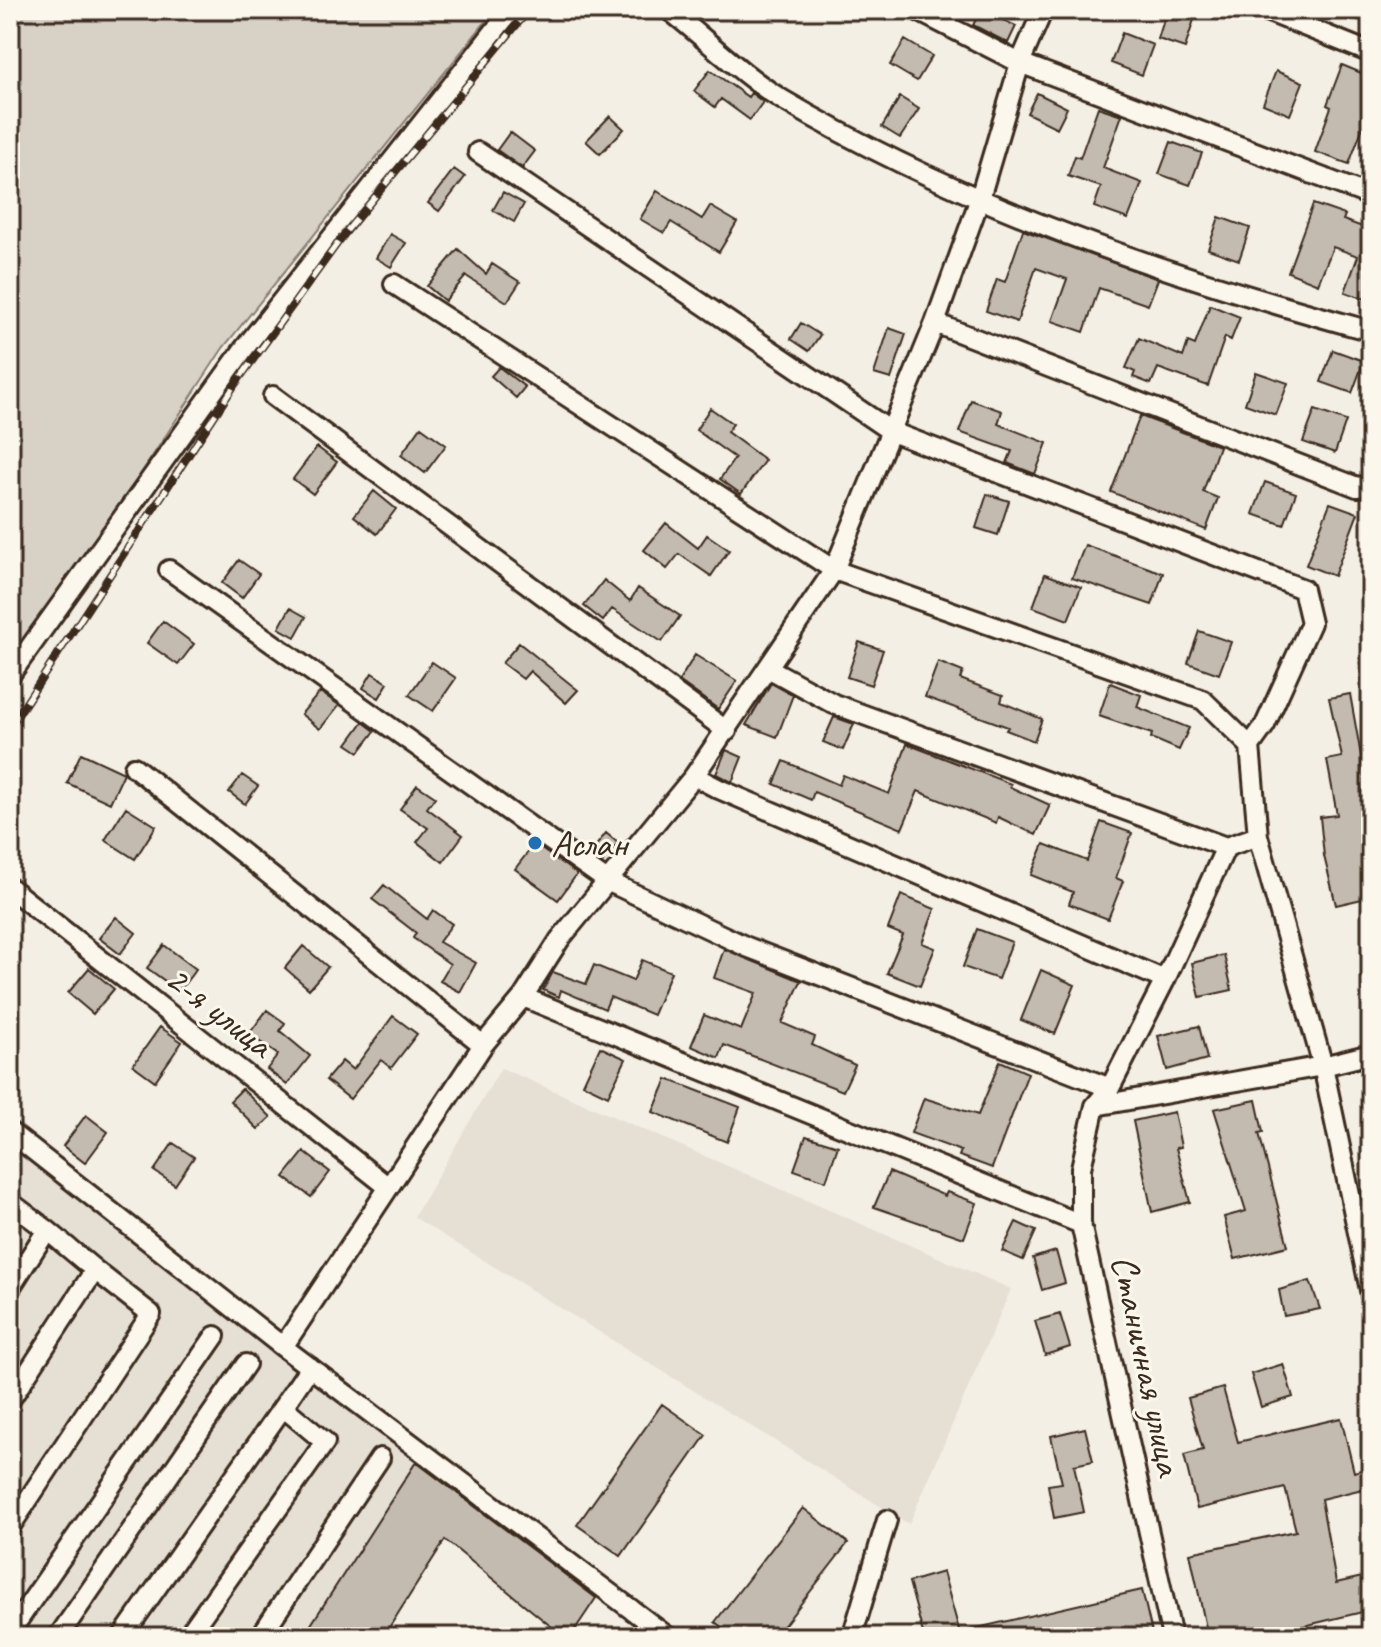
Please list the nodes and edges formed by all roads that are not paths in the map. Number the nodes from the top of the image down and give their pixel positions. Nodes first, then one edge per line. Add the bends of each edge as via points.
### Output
1 (511, 10) edge
2 (669, 10) edge
3 (916, 10) edge
4 (1043, 10) edge
5 (1264, 10) edge
6 (1371, 53) edge
7 (1020, 63) junction
8 (478, 152) dead end
9 (1371, 196) edge
10 (979, 201) junction
11 (394, 284) dead end
12 (935, 323) junction
13 (1371, 331) edge
14 (273, 396) dead end
15 (892, 432) junction
16 (1371, 485) edge
17 (169, 570) dead end
18 (834, 570) junction
19 (770, 669) junction
20 (10, 675) edge
21 (727, 731) junction
22 (1250, 746) junction
23 (134, 767) dead end
24 (694, 776) junction
25 (1258, 836) junction
26 (1226, 847) junction
27 (607, 881) junction
28 (10, 888) edge
29 (1165, 980) junction
30 (523, 997) junction
31 (483, 1045) junction
32 (1371, 1054) edge
33 (1323, 1066) junction
34 (1110, 1088) junction
35 (1095, 1106) junction
36 (10, 1132) edge
37 (387, 1186) junction
38 (10, 1202) edge
39 (1081, 1224) junction
40 (47, 1230) junction
41 (95, 1270) junction
42 (10, 1288) edge
43 (1371, 1295) edge
44 (215, 1336) dead end
45 (283, 1347) junction
46 (246, 1364) dead end
47 (310, 1367) junction
48 (10, 1400) edge
49 (283, 1407) junction
50 (380, 1458) dead end
51 (887, 1520) dead end
52 (10, 1527) edge
53 (10, 1632) edge
54 (58, 1637) edge
55 (122, 1637) edge
56 (187, 1637) edge
57 (260, 1637) edge
58 (668, 1637) edge
59 (852, 1637) edge
60 (1172, 1637) edge

1 - 20 street via 243,350
2 - 10 street via 781,99
3 - 7 street
4 - 7 street
5 - 6 street
7 - 9 street
7 - 10 street
8 - 15 street
10 - 12 street
10 - 13 street via 1241,296
11 - 18 street
12 - 15 street
12 - 16 street via 1357,487
14 - 21 street
15 - 18 street
15 - 22 street via 1303,589 1311,623 1265,725
17 - 27 street
18 - 19 street
18 - 22 street via 1203,700
19 - 21 street
19 - 26 street via 834,704
21 - 24 street
22 - 25 street
23 - 31 street
24 - 27 street
24 - 29 street
25 - 26 street
25 - 33 street
26 - 29 street
27 - 30 street via 560,939
27 - 34 street via 747,947
28 - 37 street, 2-я улица
29 - 34 street
30 - 31 street
30 - 39 street
31 - 37 street
32 - 33 street
33 - 35 street
33 - 43 street
34 - 35 street
35 - 39 street, Станичная улица via 1081,1168
36 - 45 street
37 - 45 street
38 - 40 street
39 - 60 street, Станичная улица
40 - 41 street
40 - 42 street
41 - 48 street
41 - 52 street via 151,1314
44 - 53 street
45 - 47 street
46 - 54 street
47 - 49 street
47 - 58 street
49 - 55 street
49 - 56 street via 325,1442
50 - 57 street
51 - 59 street

